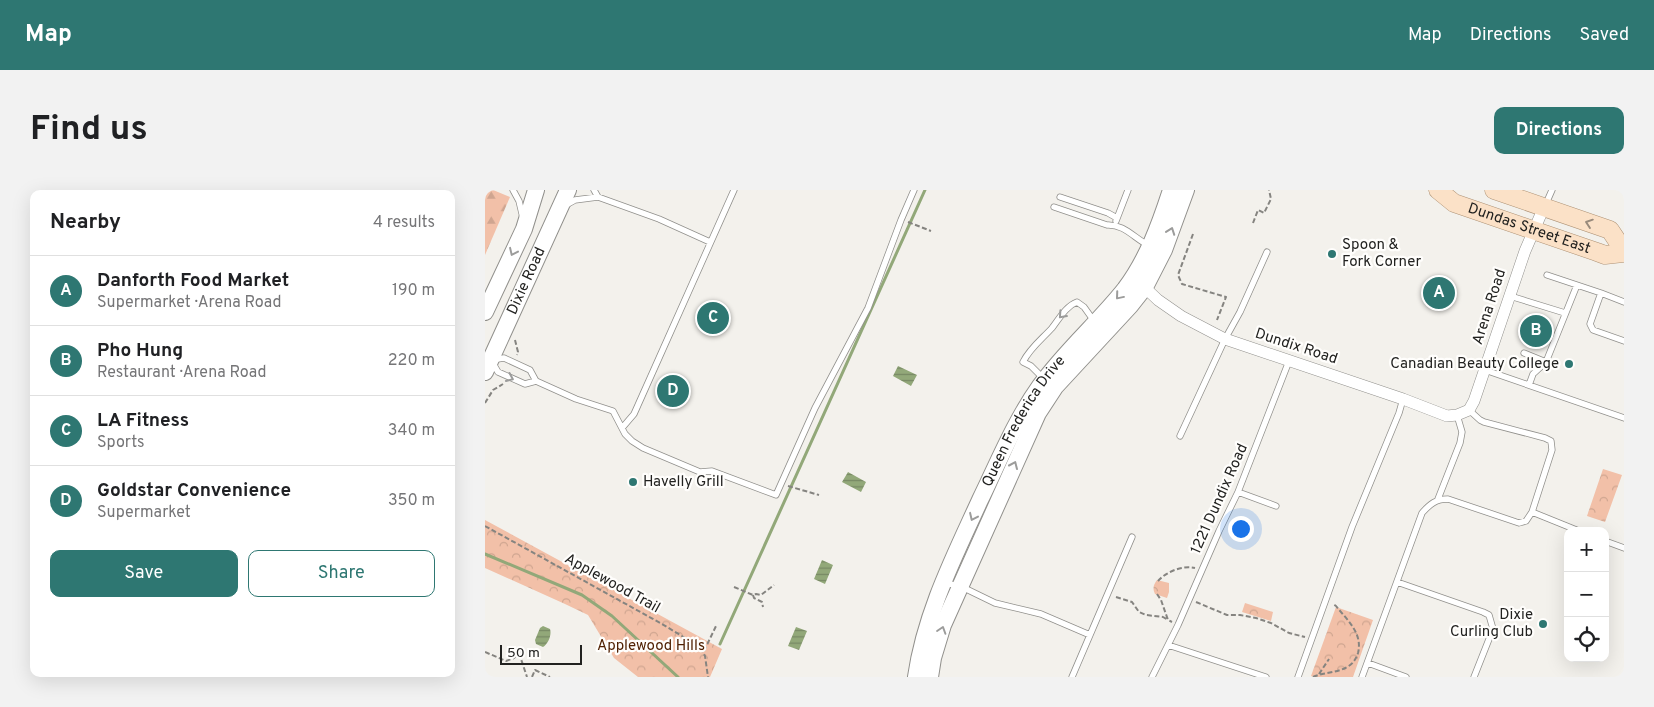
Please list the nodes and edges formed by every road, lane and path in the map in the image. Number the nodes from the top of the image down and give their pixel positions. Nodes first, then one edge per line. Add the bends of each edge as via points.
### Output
1 (513, 190) edge
2 (536, 190) edge
3 (568, 190) edge
4 (594, 190) edge
5 (734, 190) edge
6 (914, 190) edge
7 (1128, 190) edge
8 (1171, 190) edge
9 (1186, 190) edge
10 (1269, 190) edge
11 (1438, 190) edge
12 (1494, 190) edge
13 (1551, 190) edge
14 (598, 197) junction
15 (1060, 197) dead end
16 (1054, 207) dead end
17 (1544, 207) junction
18 (558, 210) junction
19 (1117, 218) junction
20 (908, 222) dead end
21 (1253, 223) dead end
22 (1114, 225) junction
23 (525, 229) junction
24 (1534, 230) junction
25 (931, 231) dead end
26 (1193, 234) dead end
27 (710, 242) junction
28 (1157, 248) junction
29 (1267, 252) dead end
30 (1624, 252) edge
31 (1547, 275) dead end
32 (1139, 282) junction
33 (1577, 285) junction
34 (1601, 293) junction
35 (1510, 296) junction
36 (1624, 302) edge
37 (485, 312) edge
38 (1565, 314) junction
39 (1217, 320) dead end
40 (1096, 323) junction
41 (1225, 338) junction
42 (1624, 341) edge
43 (1524, 354) dead end
44 (1289, 361) junction
45 (1547, 362) junction
46 (487, 363) edge
47 (1485, 370) junction
48 (536, 381) junction
49 (504, 383) dead end
50 (1050, 383) junction
51 (1529, 385) junction
52 (1403, 399) junction
53 (485, 403) edge
54 (1463, 413) junction
55 (1624, 418) edge
56 (622, 428) junction
57 (1180, 436) dead end
58 (788, 485) dead end
59 (1239, 492) junction
60 (819, 495) dead end
61 (1438, 499) junction
62 (1276, 506) dead end
63 (1532, 512) junction
64 (485, 526) edge
65 (1569, 527) edge
66 (1132, 537) dead end
67 (1609, 542) edge
68 (1624, 548) edge
69 (1202, 570) junction
70 (1158, 581) dead end
71 (1397, 582) junction
72 (942, 583) junction
73 (774, 585) dead end
74 (960, 586) junction
75 (735, 588) dead end
76 (1108, 594) junction
77 (1157, 594) dead end
78 (752, 595) junction
79 (1189, 599) junction
80 (1325, 602) junction
81 (763, 607) dead end
82 (1168, 620) junction
83 (1178, 625) junction
84 (716, 626) dead end
85 (1090, 635) junction
86 (1312, 640) junction
87 (1168, 644) junction
88 (523, 648) dead end
89 (485, 652) edge
90 (704, 652) junction
91 (519, 653) junction
92 (1329, 659) dead end
93 (1367, 663) junction
94 (1319, 674) junction
95 (527, 677) edge
96 (532, 677) edge
97 (551, 677) edge
98 (709, 677) edge
99 (916, 677) edge
100 (930, 677) edge
101 (1072, 677) edge
102 (1152, 677) edge
103 (1266, 677) edge
104 (1298, 677) edge
105 (1313, 677) edge
106 (1362, 677) edge
107 (1405, 677) edge
108 (1474, 677) edge

1 - 23 lane
2 - 23 street, Dixie Road
3 - 18 street, Dixie Road
4 - 14 lane
5 - 27 lane
6 - 56 lane via 868,308 815,408 776,495 712,471 694,470 643,448 632,441
7 - 19 lane
8 - 28 street, Queen Frederica Drive
28 -> 9 street, Queen Frederica Drive
10 - 21 path via 1271,199 1265,213 1257,210
11 - 24 main road, Dundas Street East via 1454,203
12 - 17 main road, Dundas Street East
13 - 17 lane
14 - 18 lane via 575,200
14 - 27 lane
15 - 19 lane
16 - 22 lane via 1107,226
17 - 24 street, Arena Road
30 -> 17 main road, Dundas Street East via 1610,230
18 - 46 street, Dixie Road
19 - 22 lane
20 - 25 path
22 - 28 lane
23 -> 37 street, Dixie Road
24 - 30 main road, Dundas Street East via 1605,255
24 - 35 street, Arena Road
26 - 39 path via 1178,275 1182,284 1226,297
27 - 56 lane via 634,414
28 - 32 street, Queen Frederica Drive
29 - 41 lane
31 - 33 lane
32 -> 40 street, Queen Frederica Drive
32 - 41 street, Dundix Road via 1181,316
32 - 50 street, Queen Frederica Drive via 1130,306
33 - 34 lane
33 - 38 lane
34 - 36 lane
34 - 42 lane via 1590,324 1593,330
35 - 38 lane
35 - 47 street, Arena Road
38 - 45 lane
40 - 50 street, Queen Frederica Drive via 1064,355
40 -> 50 lane via 1084,307 1073,303 1027,353 1023,362
41 - 44 street, Dundix Road
41 - 57 lane
43 - 45 lane
44 - 52 street, Dundix Road
44 - 59 lane, 1221 Dundix Road
45 - 51 lane via 1533,374
46 -> 48 lane via 498,372 525,384
46 - 48 lane via 504,358 531,370
47 - 51 lane
47 - 54 street, Arena Road
48 - 56 lane via 613,412
49 - 53 path via 493,390
50 -> 72 street, Queen Frederica Drive via 1032,398 1011,435
74 -> 50 street, Queen Frederica Drive
51 - 55 lane
52 - 54 street, Dundix Road via 1447,416
52 - 80 lane
54 - 61 lane via 1460,443
54 - 63 lane via 1551,442 1553,450
58 - 60 path
59 - 62 lane
59 - 69 lane, 1221 Dundix Road
61 - 63 lane via 1449,499 1519,523
61 - 71 lane via 1422,513
63 - 65 lane
64 - 90 path, Applewood Trail via 662,624
66 - 76 lane
67 - 68 lane
69 - 70 path via 1182,568
69 - 79 lane, 1221 Dundix Road
71 - 93 lane
71 - 108 lane via 1489,615 1493,628
72 - 74 lane
72 - 99 street, Queen Frederica Drive via 920,650
73 - 78 path via 761,596
74 - 85 lane via 995,603 1041,614
100 -> 74 street, Queen Frederica Drive via 943,626
75 - 78 path
76 - 82 path via 1132,602 1139,612
76 - 85 lane
77 - 82 path
78 - 81 path via 762,602
79 - 83 lane, 1221 Dundix Road
79 - 86 path via 1227,615 1257,618
80 - 86 lane
80 - 94 path via 1336,606 1351,624 1359,646 1357,657 1350,666
82 - 83 path
83 - 87 lane, 1221 Dundix Road
84 - 90 path
85 - 101 lane
86 - 104 lane
87 - 102 lane, 1221 Dundix Road
87 - 103 lane
88 - 91 path
89 - 91 path via 506,661
90 - 98 path
91 - 95 path
92 - 94 path
93 - 106 lane
93 - 107 lane
94 - 105 path
96 - 97 path via 535,670

